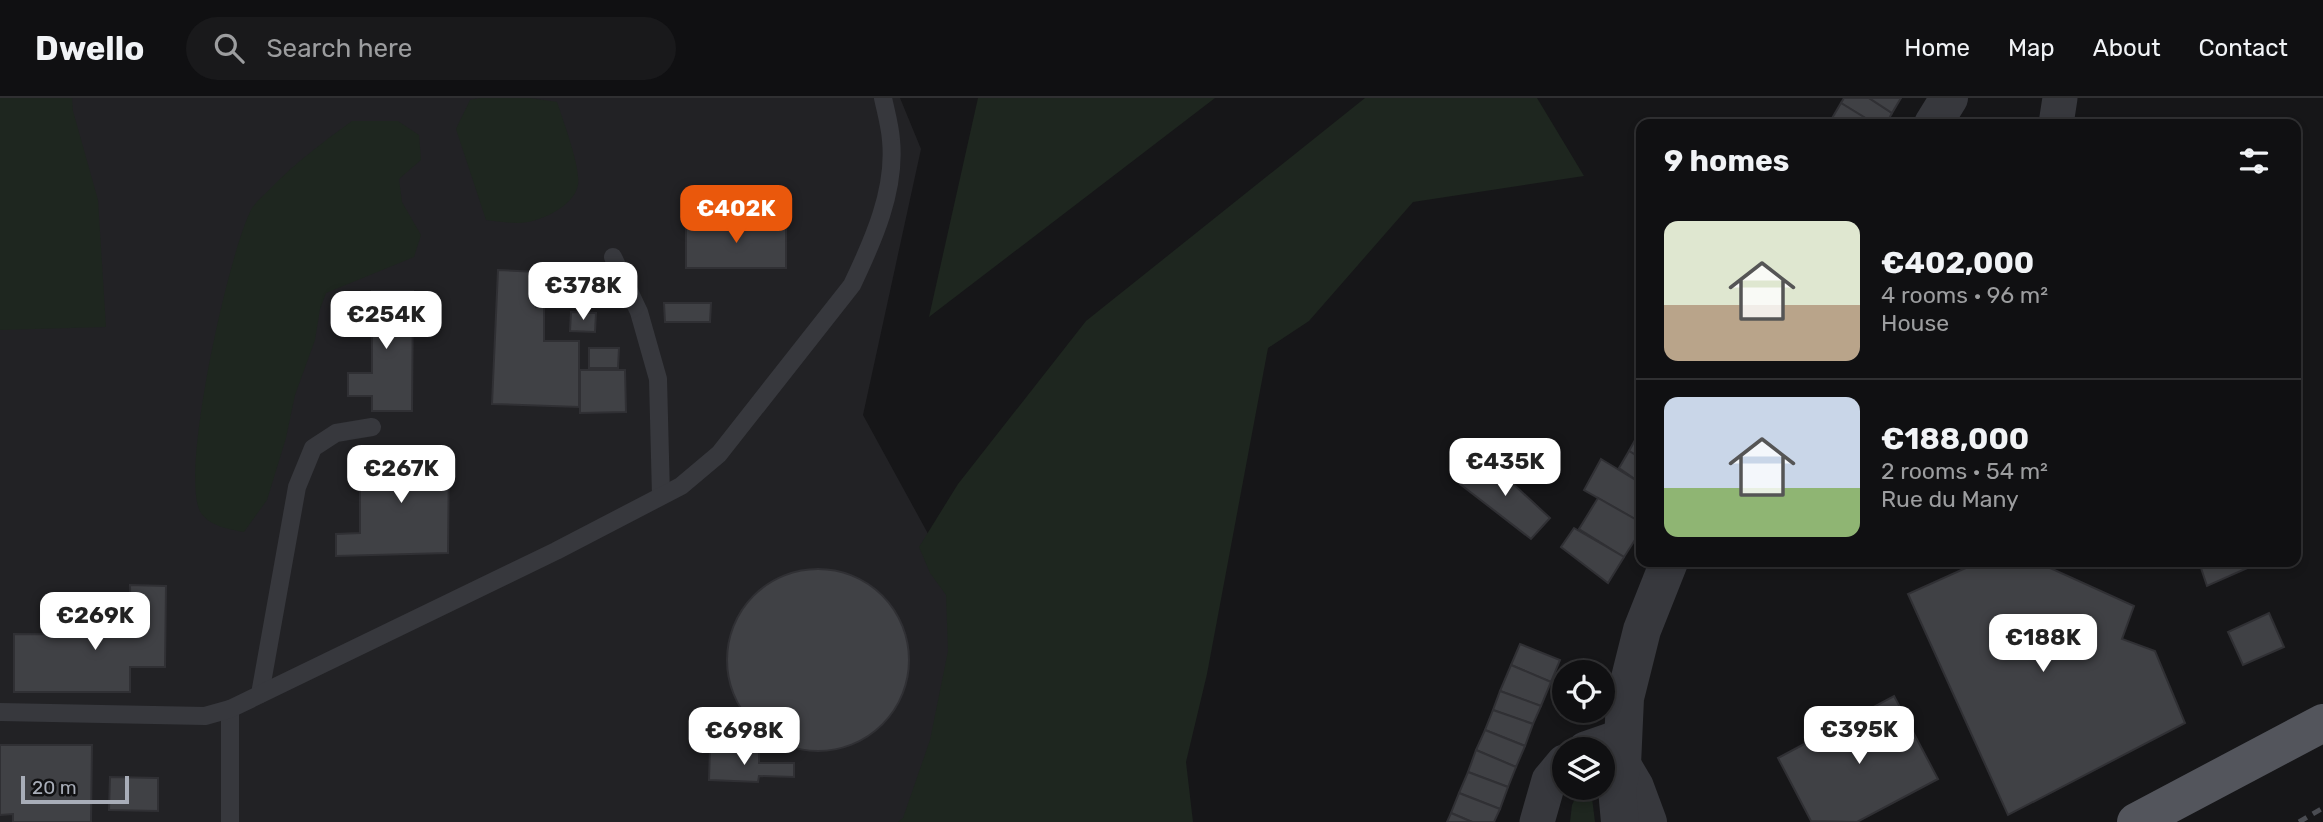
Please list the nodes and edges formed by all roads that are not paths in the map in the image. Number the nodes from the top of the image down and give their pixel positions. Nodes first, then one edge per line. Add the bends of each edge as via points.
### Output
1 (883, 98) edge
2 (1949, 98) edge
3 (2060, 98) edge
4 (1936, 119) edge
5 (2057, 119) edge
6 (613, 257) dead end
7 (372, 427) dead end
8 (661, 496) junction
9 (1667, 567) edge
10 (260, 694) junction
11 (230, 709) junction
12 (0, 712) edge
13 (2323, 723) edge
14 (1615, 745) edge
15 (1622, 753) junction
16 (1552, 776) edge
17 (230, 822) edge
18 (1537, 822) edge
19 (1620, 822) edge
20 (1648, 822) edge
21 (2136, 822) edge

1 - 8 lane via 891,141 889,189 852,285 719,454 681,486
2 - 4 street
3 - 5 street
6 - 8 lane via 639,312 658,379
7 - 10 lane via 337,433 313,448 297,487
8 - 10 lane
9 - 15 street via 1633,661 1625,698
10 - 11 lane
11 - 12 lane via 205,716
11 - 17 lane
13 - 21 main road
14 - 15 street
15 - 19 street via 1617,789
15 - 20 street
16 - 18 street

